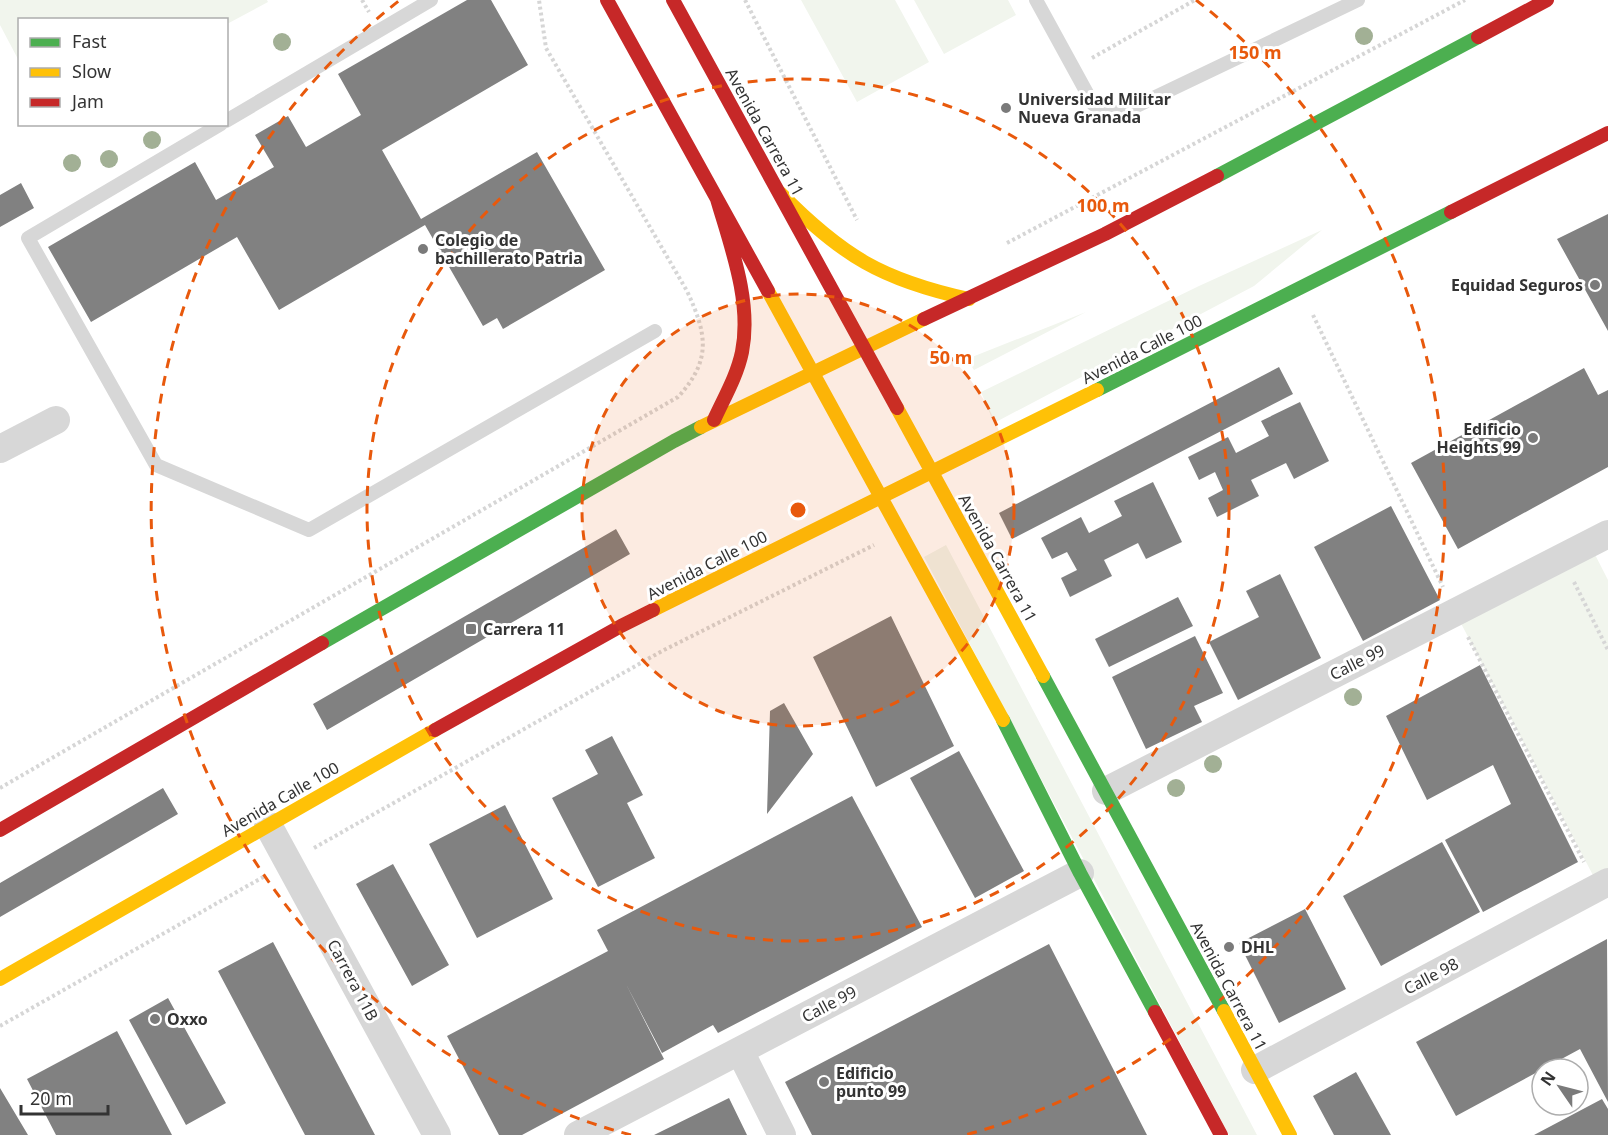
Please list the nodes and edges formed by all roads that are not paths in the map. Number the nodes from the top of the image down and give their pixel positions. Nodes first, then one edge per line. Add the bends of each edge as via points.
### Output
1 (431, 0) edge
2 (598, 0) edge
3 (673, 0) edge
4 (686, 0) edge
5 (1036, 0) edge
6 (1358, 0) edge
7 (1547, 0) edge
8 (610, 5) edge
9 (703, 56) junction
10 (228, 120) edge
11 (218, 126) edge
12 (1608, 133) edge
13 (780, 193) junction
14 (717, 199) junction
15 (969, 298) junction
16 (655, 331) dead end
17 (864, 348) junction
18 (813, 372) junction
19 (56, 420) dead end
20 (714, 420) junction
21 (0, 449) edge
22 (932, 472) junction
23 (882, 497) junction
24 (1608, 534) edge
25 (1106, 791) junction
26 (268, 825) junction
27 (0, 830) edge
28 (1080, 873) junction
29 (1608, 882) edge
30 (0, 979) edge
31 (740, 1051) junction
32 (1255, 1070) junction
33 (437, 1135) edge
34 (578, 1135) edge
35 (782, 1135) edge
36 (1221, 1135) edge
37 (1290, 1135) edge

1 - 10 lane
2 - 8 lane
3 - 9 main road, Avenida Carrera 11
4 - 9 lane
5 - 6 lane via 1093,104 1115,113
7 - 15 main road via 1222,174
8 - 14 main road
9 - 13 main road, Avenida Carrera 11
11 - 16 lane via 28,238 156,465 309,530
12 - 22 main road, Avenida Calle 100
13 - 15 main road via 810,225 883,274 911,285
13 - 17 main road, Avenida Carrera 11
14 - 18 main road
14 - 20 main road via 731,248 745,325 742,352
15 - 17 main road
17 - 18 main road
17 - 22 main road, Avenida Carrera 11
18 - 20 main road
18 - 23 main road
19 - 21 street
20 - 27 main road
22 - 23 main road, Avenida Calle 100
22 - 25 main road, Avenida Carrera 11
23 - 26 main road, Avenida Calle 100 via 621,626
23 - 28 main road
24 - 25 street, Calle 99
25 - 32 main road, Avenida Carrera 11
26 - 30 main road, Avenida Calle 100
26 - 33 street, Carrera 11B
28 - 31 street, Calle 99
28 - 36 main road
29 - 32 street, Calle 98
31 - 34 street, Calle 99
31 - 35 street
32 - 37 main road, Avenida Carrera 11

